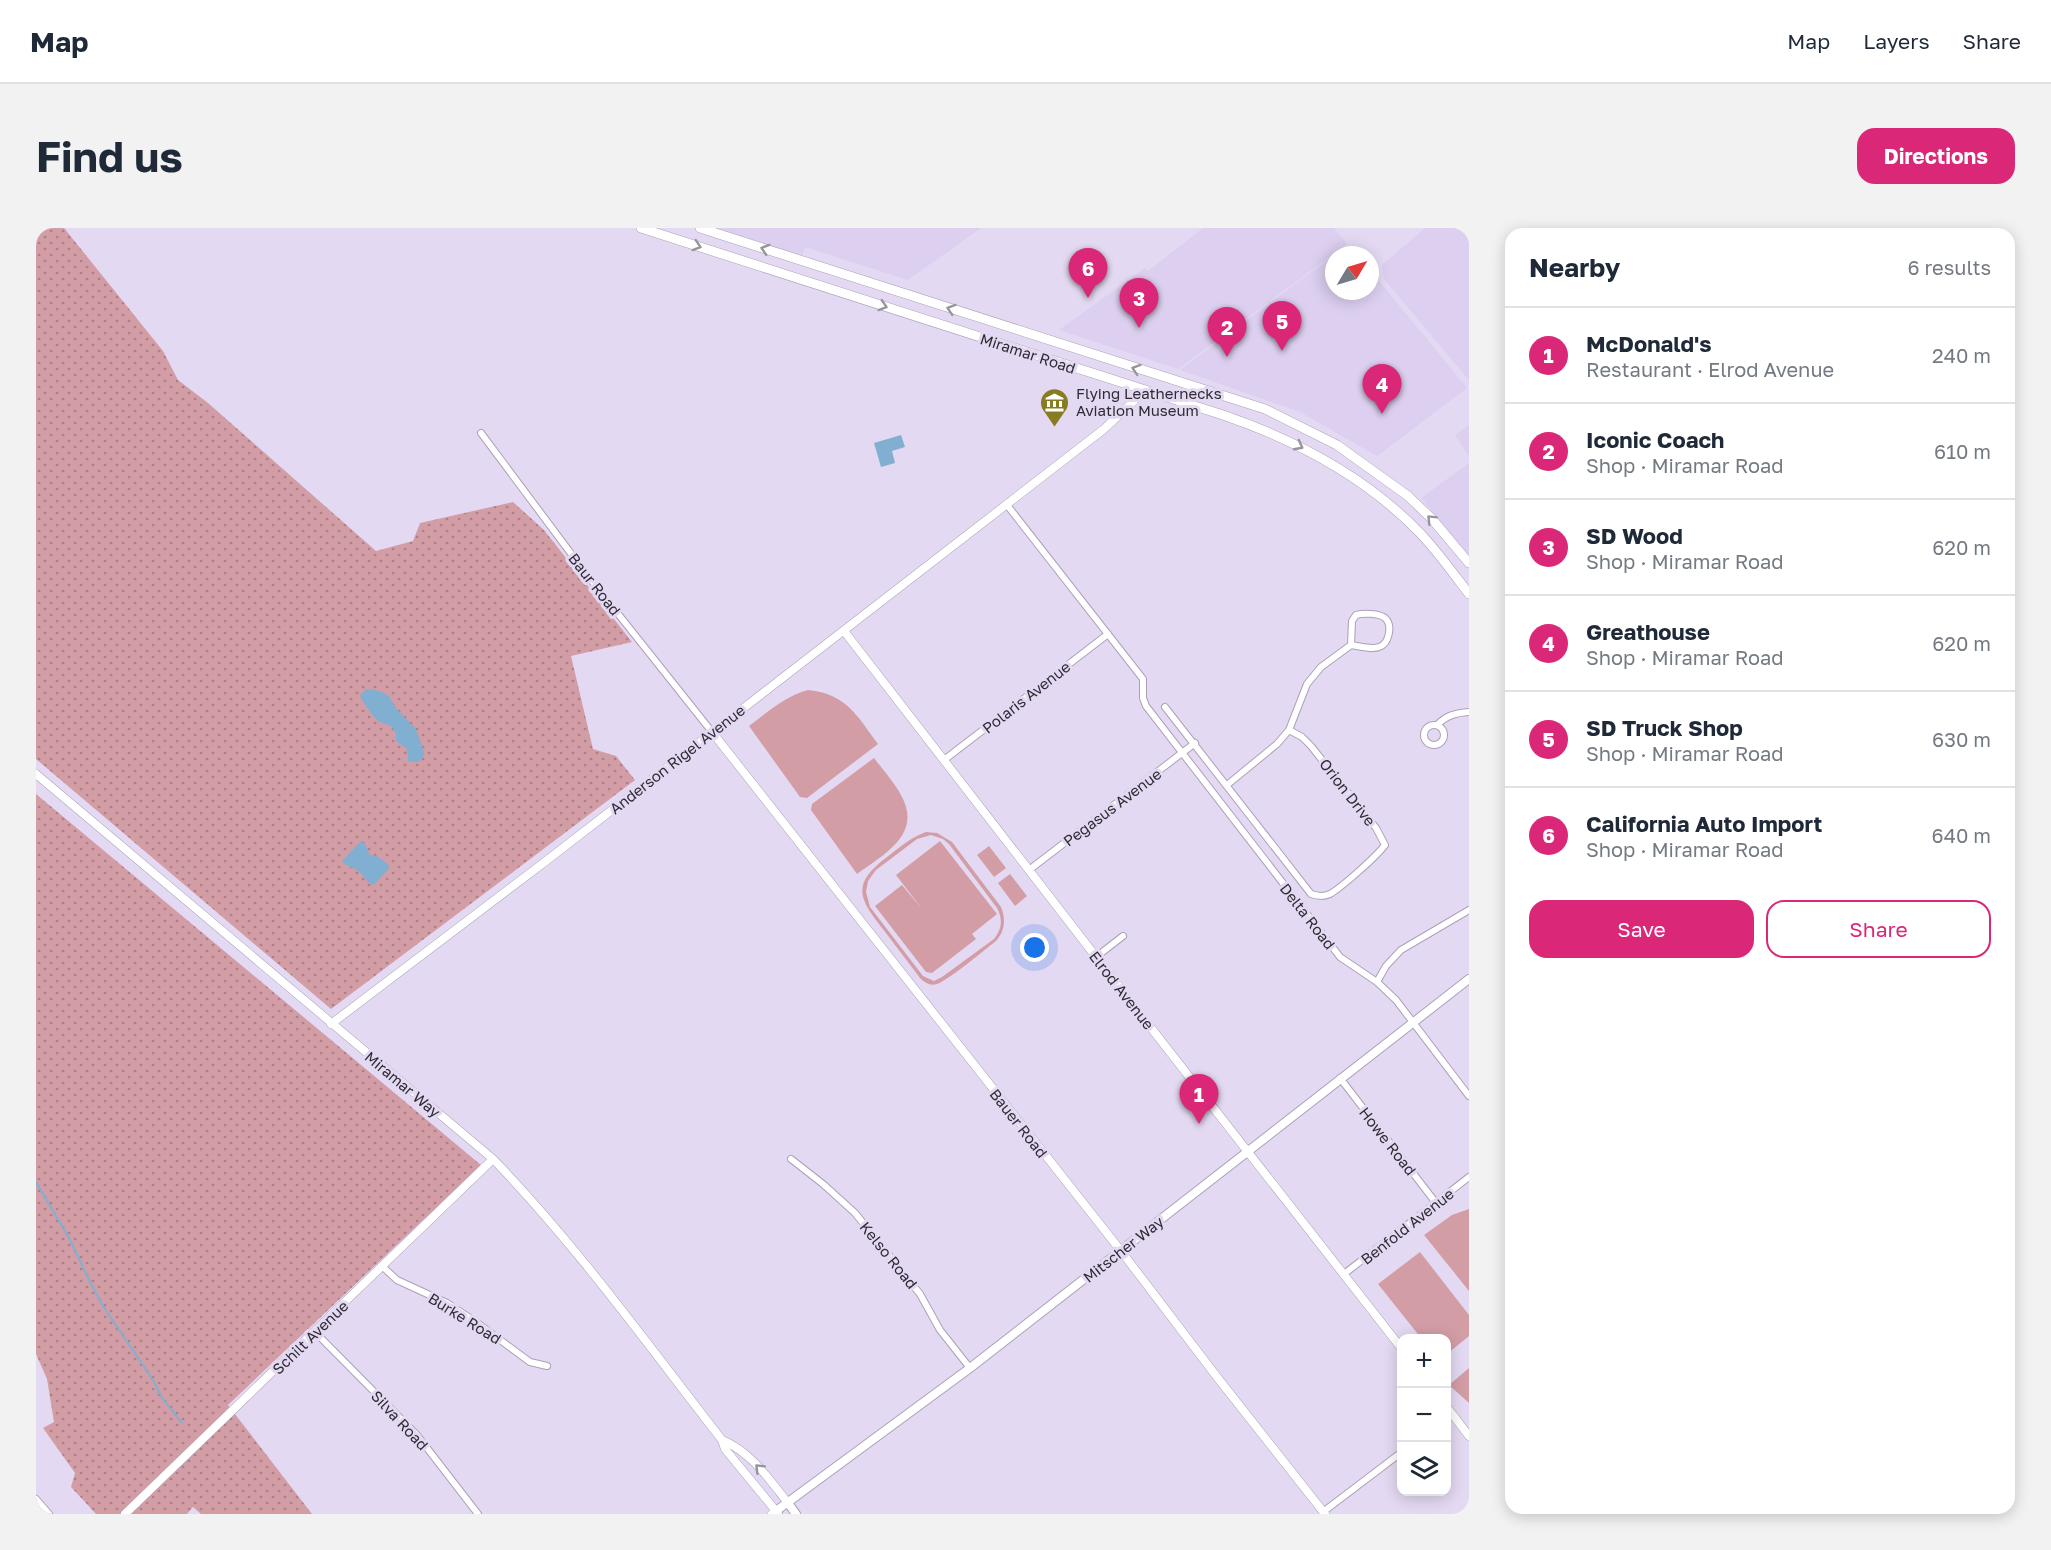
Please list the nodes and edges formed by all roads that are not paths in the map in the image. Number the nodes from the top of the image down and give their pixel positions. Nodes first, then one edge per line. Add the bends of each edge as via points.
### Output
1 (641, 228) edge
2 (700, 228) edge
3 (1138, 388) junction
4 (481, 433) dead end
5 (1007, 505) junction
6 (1469, 563) edge
7 (1469, 594) edge
8 (844, 631) junction
9 (1108, 634) junction
10 (1351, 645) junction
11 (1165, 707) dead end
12 (1469, 712) edge
13 (1437, 725) dead end
14 (1288, 730) junction
15 (712, 732) junction
16 (1194, 743) junction
17 (1182, 753) junction
18 (944, 760) junction
19 (36, 774) edge
20 (1227, 785) junction
21 (1029, 870) junction
22 (1311, 894) joint
23 (1469, 910) edge
24 (1124, 936) dead end
25 (1096, 957) junction
26 (1469, 979) edge
27 (1377, 982) junction
28 (1412, 1023) junction
29 (331, 1024) junction
30 (1341, 1078) junction
31 (1469, 1096) edge
32 (1248, 1152) junction
33 (493, 1159) junction
34 (791, 1159) dead end
35 (1469, 1177) edge
36 (1436, 1203) junction
37 (1121, 1251) junction
38 (383, 1267) junction
39 (1344, 1274) junction
40 (315, 1332) junction
41 (1397, 1344) edge
42 (547, 1366) dead end
43 (969, 1368) junction
44 (1451, 1415) edge
45 (1469, 1436) edge
46 (722, 1440) junction
47 (1397, 1455) edge
48 (36, 1499) edge
49 (788, 1503) junction
50 (775, 1513) edge
51 (1324, 1513) edge
52 (49, 1514) edge
53 (125, 1514) edge
54 (478, 1514) edge
55 (796, 1514) edge

1 -> 3 main road, Miramar Road
6 -> 2 main road, Miramar Road via 1408,496 1337,445 1265,409
3 - 5 street, Anderson Rigel Avenue via 1134,401 1104,429
3 -> 7 main road, Miramar Road via 1257,427 1296,444 1356,480 1419,532
4 - 15 street, Baur Road
5 - 8 street, Anderson Rigel Avenue
5 - 9 street
8 - 15 street, Anderson Rigel Avenue
8 - 18 street, Elrod Avenue
9 - 17 street, Delta Road via 1143,679 1146,706
9 - 18 street, Polaris Avenue
10 - 10 street via 1356,615 1382,616 1387,621 1384,645
10 - 14 street via 1321,667 1307,684
11 - 16 street, Delta Road
12 - 13 street via 1454,713
14 - 20 street via 1277,744
14 - 22 street, Orion Drive via 1311,746 1376,828 1385,846 1330,894
15 - 29 street, Anderson Rigel Avenue
15 - 37 street, Bauer Road
16 - 17 street, Pegasus Avenue
16 - 20 street, Delta Road
17 - 21 street, Pegasus Avenue
17 - 27 street, Delta Road via 1340,957
18 - 21 street, Elrod Avenue
19 - 29 street, Miramar Way
20 - 22 street, Delta Road
21 - 25 street, Elrod Avenue
23 - 27 street via 1401,950
24 - 25 street
25 - 32 street, Elrod Avenue
26 - 28 main road, Mitscher Way
27 - 28 street, Delta Road
28 - 30 main road, Mitscher Way
28 - 31 street, Delta Road
29 - 33 street, Miramar Way
30 - 32 main road, Mitscher Way
30 - 36 street, Howe Road
32 - 37 main road, Mitscher Way
32 - 39 street, Elrod Avenue
33 - 38 street, Schilt Avenue
33 - 46 street, Miramar Way via 570,1246
34 - 43 street, Kelso Road via 855,1213 920,1294 940,1330
35 - 36 street, Benfold Avenue
36 - 39 street, Benfold Avenue
37 - 43 main road, Mitscher Way
37 - 51 street, Bauer Road
38 - 40 street, Schilt Avenue
38 - 42 street, Burke Road via 397,1280 447,1303 530,1362
39 - 41 street, Elrod Avenue
40 - 53 street, Schilt Avenue
40 - 54 street, Silva Road via 417,1435
43 - 49 main road, Mitscher Way
44 - 45 street
49 -> 46 street, Miramar Way via 759,1466
46 - 50 street, Miramar Way
47 - 51 street
48 - 52 street
49 - 50 main road, Mitscher Way
49 - 55 main road, Miramar Way

